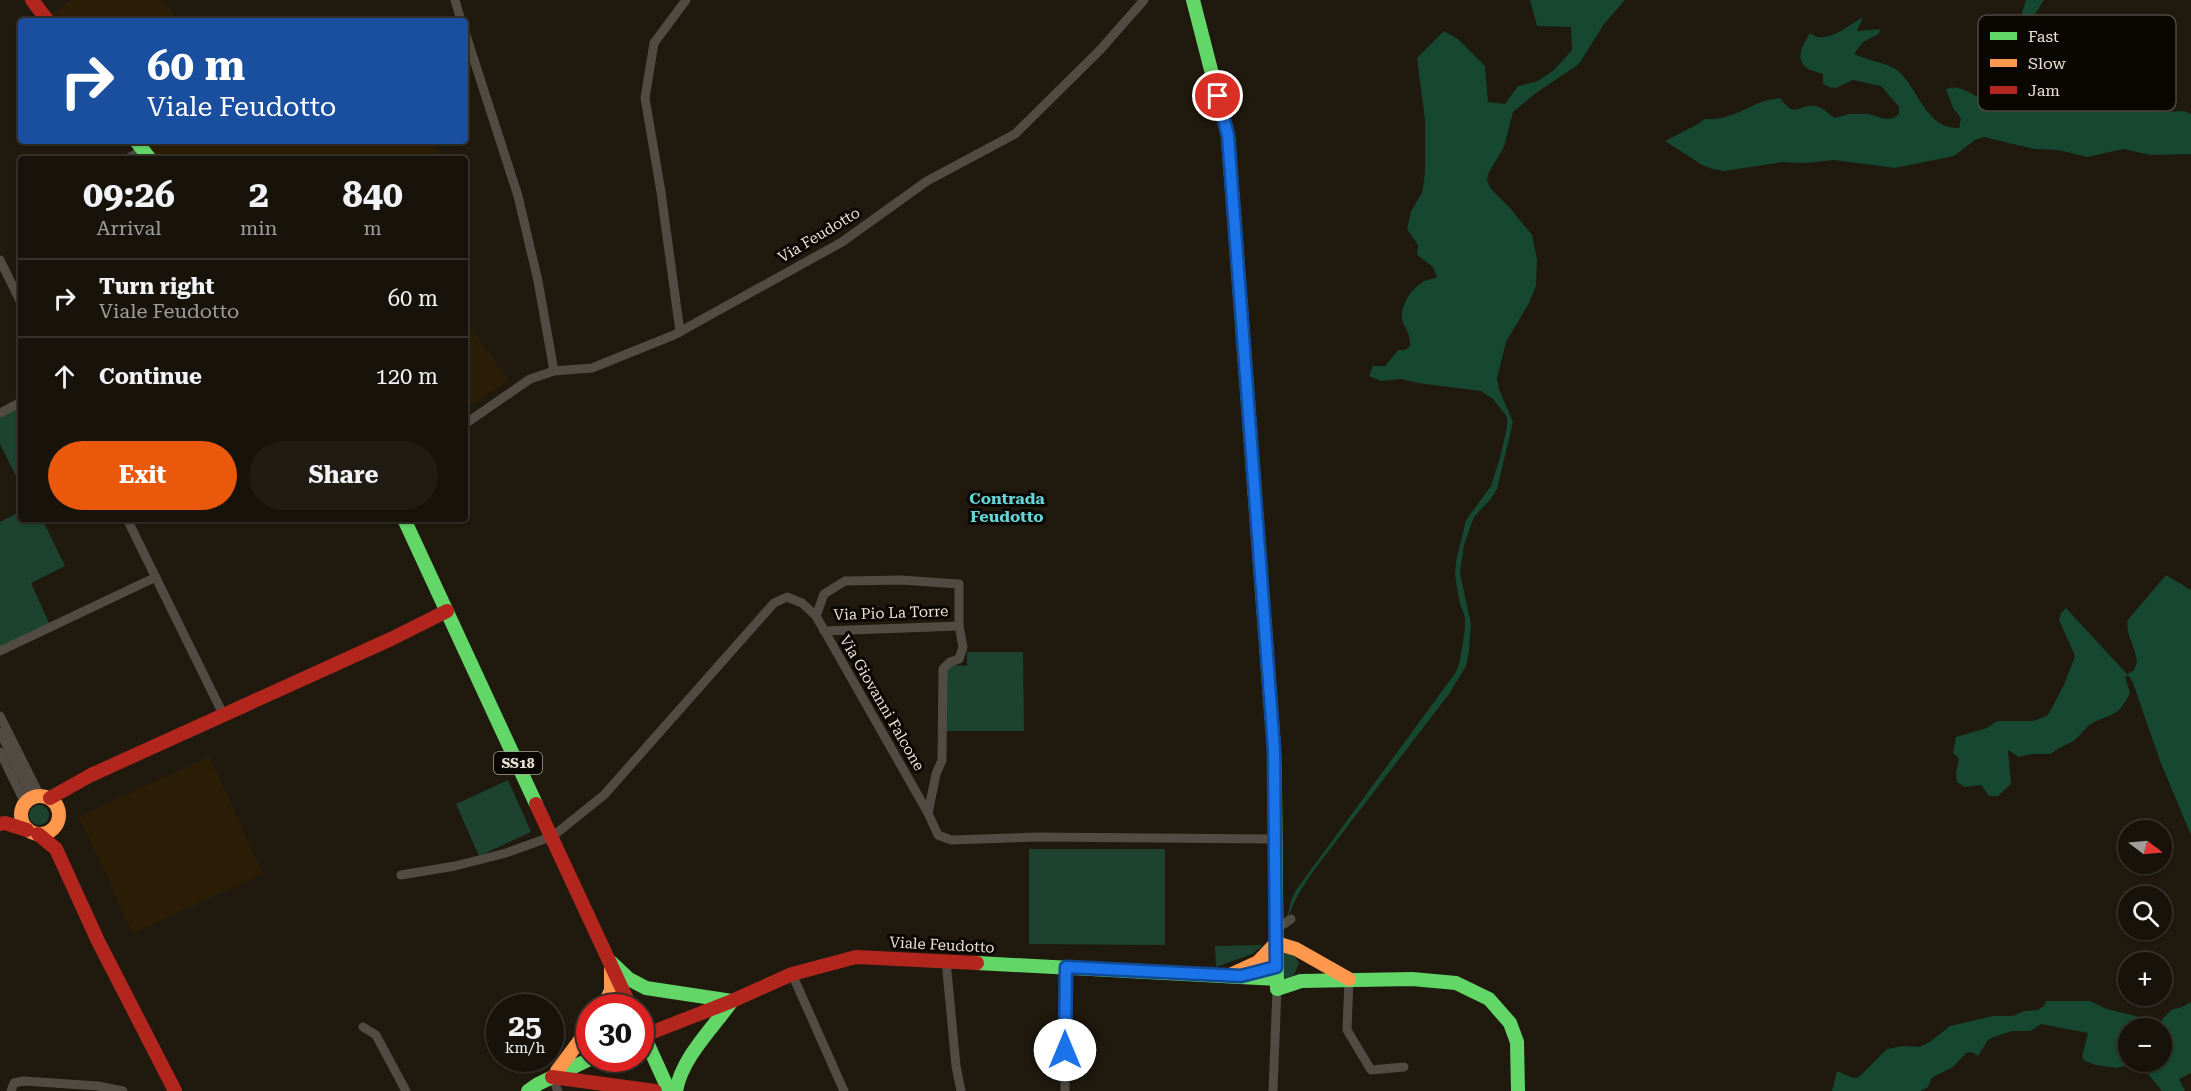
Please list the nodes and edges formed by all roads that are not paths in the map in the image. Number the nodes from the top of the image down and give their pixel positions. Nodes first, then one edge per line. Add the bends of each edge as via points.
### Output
1 (32, 0) edge
2 (455, 0) edge
3 (686, 0) edge
4 (1144, 0) edge
5 (1193, 0) edge
6 (46, 18) edge
7 (460, 18) edge
8 (468, 41) edge
9 (0, 260) edge
10 (18, 297) edge
11 (680, 332) junction
12 (554, 371) junction
13 (18, 404) edge
14 (0, 413) edge
15 (468, 422) edge
16 (128, 522) edge
17 (405, 522) edge
18 (156, 577) junction
19 (447, 611) junction
20 (816, 616) junction
21 (959, 626) junction
22 (824, 631) junction
23 (0, 651) edge
24 (223, 714) junction
25 (0, 716) edge
26 (0, 732) edge
27 (0, 753) edge
28 (91, 775) junction
29 (34, 800) junction
30 (928, 813) junction
31 (0, 817) edge
32 (58, 820) junction
33 (0, 824) edge
34 (33, 832) junction
35 (553, 836) junction
36 (1274, 839) junction
37 (56, 849) junction
38 (401, 875) dead end
39 (1291, 919) dead end
40 (1275, 924) junction
41 (1276, 943) junction
42 (1301, 952) junction
43 (609, 961) junction
44 (946, 961) junction
45 (1066, 967) junction
46 (792, 974) junction
47 (1235, 976) junction
48 (1277, 978) junction
49 (1349, 979) junction
50 (1300, 981) junction
51 (609, 994) edge
52 (625, 994) edge
53 (732, 1002) junction
54 (363, 1028) dead end
55 (654, 1033) edge
56 (576, 1047) edge
57 (654, 1058) edge
58 (576, 1066) edge
59 (1404, 1067) dead end
60 (552, 1077) junction
61 (11, 1091) edge
62 (123, 1091) edge
63 (175, 1091) edge
64 (406, 1091) edge
65 (528, 1091) edge
66 (558, 1091) edge
67 (655, 1091) edge
68 (669, 1091) edge
69 (676, 1091) edge
70 (844, 1091) edge
71 (961, 1091) edge
72 (1065, 1091) edge
73 (1273, 1091) edge
74 (1518, 1091) edge

1 - 6 street
2 - 7 street
3 - 11 street via 654,43 645,98
4 - 11 street, Via Feudotto via 1015,134 927,181 842,242
5 - 36 street via 1228,136 1274,749
8 - 12 street via 518,196
9 - 10 street
11 - 12 street, Via Feudotto via 592,368
12 - 15 street, Via Feudotto via 530,380
13 - 14 street
16 - 18 street
17 - 19 street, SS18
18 - 23 street
18 - 24 street
19 - 24 street
19 - 35 street, SS18
20 - 21 street via 824,594 845,581 901,580 958,584
20 - 22 street, Via Giovanni Falcone
20 - 35 street, Via Giovanni Falcone via 802,603 787,597 774,603 604,795
21 - 22 street, Via Pio La Torre
21 - 30 street via 963,647 959,659 943,669 942,760
22 - 30 street, Via Giovanni Falcone
24 - 28 street
25 - 29 street
26 - 29 street
27 - 29 street
28 - 29 street
28 - 32 street via 68,796
29 - 31 street
29 - 32 street via 58,808
29 - 34 street via 21,819
30 - 36 street, Via Giovanni Falcone via 938,835 951,840
32 - 34 street via 50,832
32 - 37 street
33 - 34 street
34 - 37 street
35 - 38 street via 486,859
35 - 43 street, SS18
36 - 40 street
37 - 63 street
39 - 40 street
40 - 41 street
41 - 42 street
41 - 47 street via 1258,962
41 - 48 street
42 - 49 street
42 - 50 street via 1304,968
43 - 51 street via 613,986
43 - 52 street, SS18
43 - 53 street via 646,988
44 - 45 street, Viale Feudotto
44 - 46 street, Viale Feudotto via 856,957
44 - 71 street
45 - 47 street, Viale Feudotto
45 - 72 street
46 - 53 street, Viale Feudotto
46 - 70 street
47 - 48 street, Viale Feudotto
48 - 50 street
48 - 73 street
49 - 50 street
49 - 59 street via 1347,1029 1371,1070
49 - 74 street via 1456,983 1489,999 1510,1023 1517,1042
53 - 55 street, Viale Feudotto
53 - 69 street via 675,1083
54 - 64 street via 376,1035
56 - 60 street
57 - 68 street
58 - 60 street
60 - 65 street
60 - 66 street
60 - 67 street
61 - 62 street via 14,1083 24,1081

